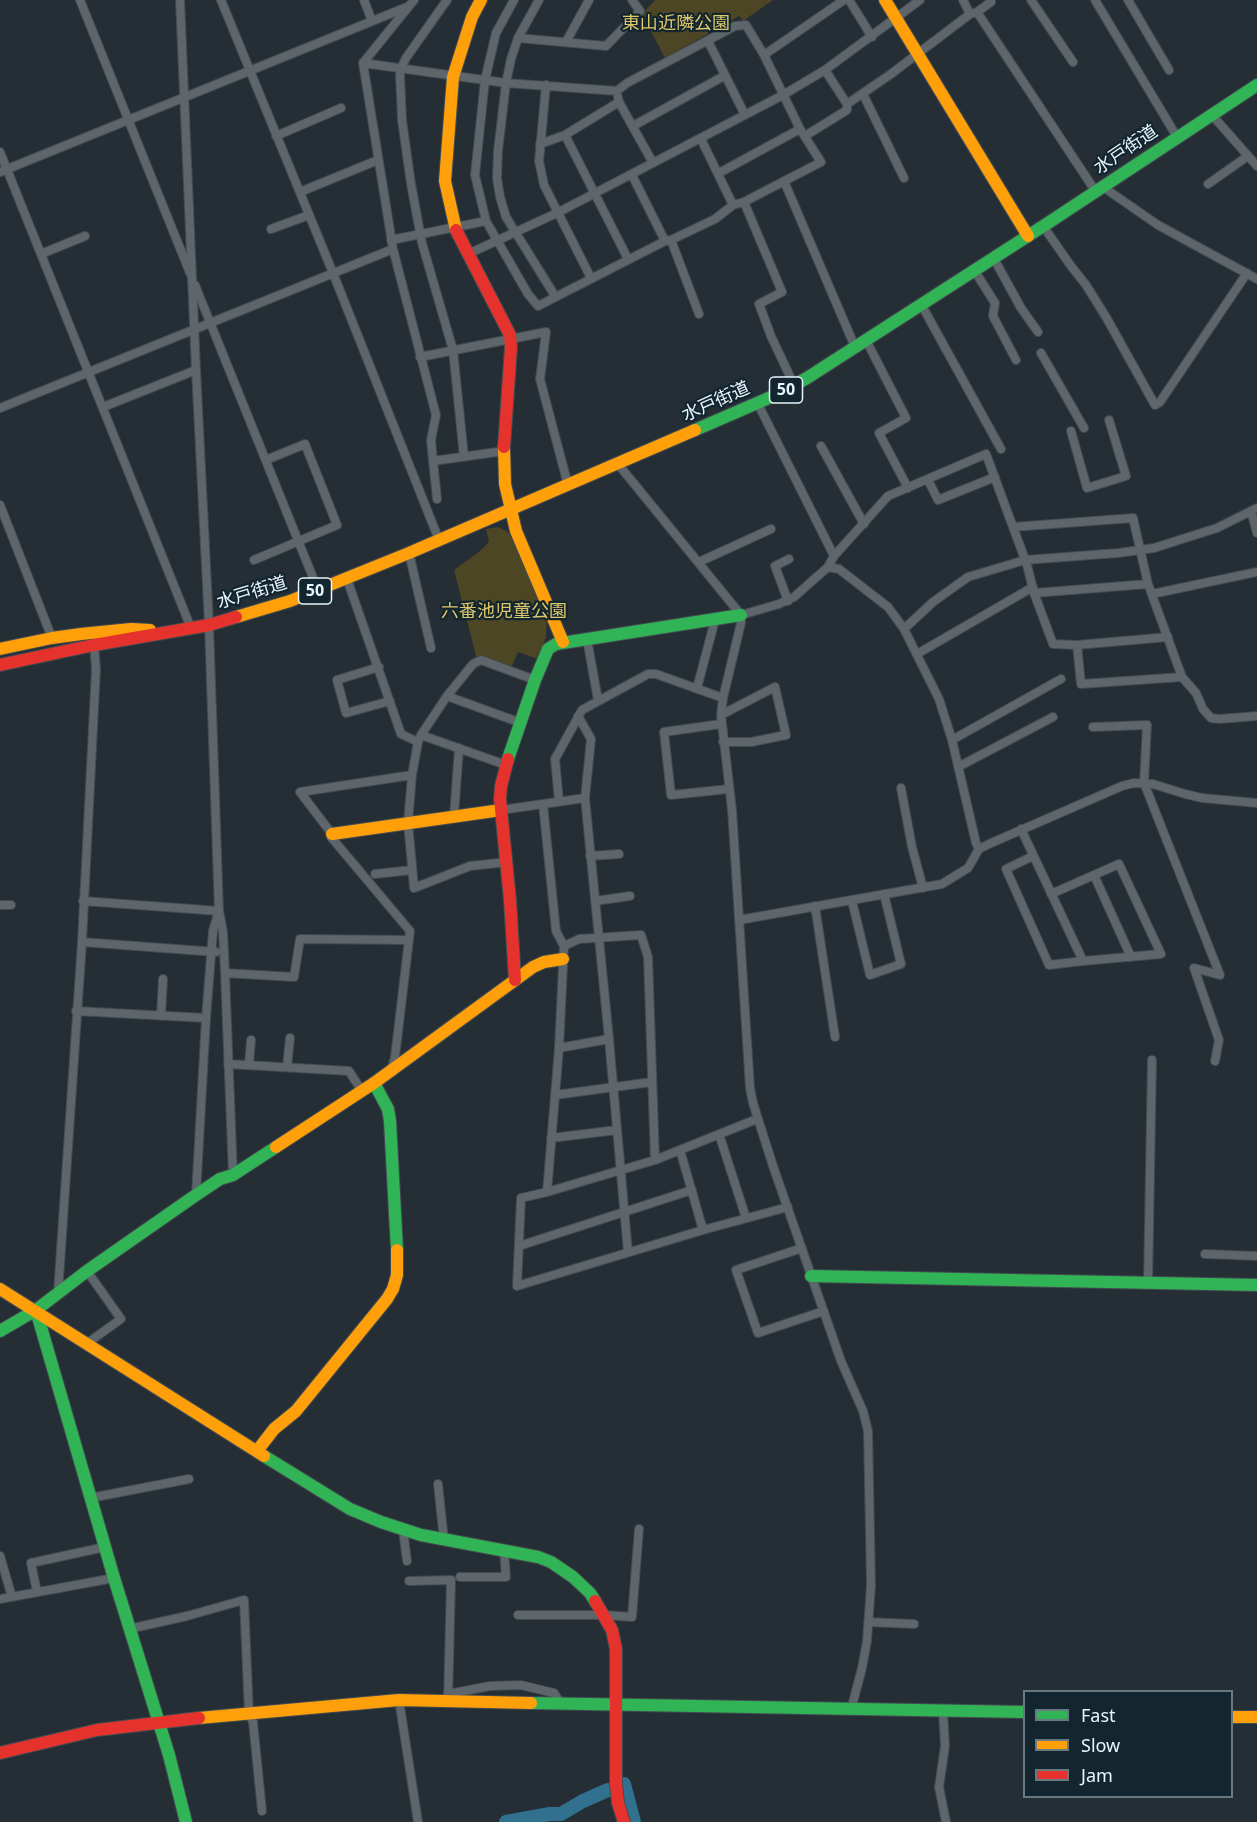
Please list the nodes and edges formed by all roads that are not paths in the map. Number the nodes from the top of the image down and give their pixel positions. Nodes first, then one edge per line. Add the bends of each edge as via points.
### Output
1 (80, 0) edge
2 (180, 0) edge
3 (221, 0) edge
4 (364, 0) edge
5 (447, 0) edge
6 (481, 0) edge
7 (514, 0) edge
8 (539, 0) edge
9 (589, 0) edge
10 (632, 0) edge
11 (846, 0) edge
12 (885, 0) edge
13 (919, 0) edge
14 (963, 0) edge
15 (992, 0) edge
16 (1031, 0) edge
17 (1095, 0) edge
18 (1128, 0) edge
19 (411, 4) edge
20 (974, 13) junction
21 (896, 18) junction
22 (372, 21) junction
23 (872, 37) junction
24 (518, 38) junction
25 (708, 41) junction
26 (566, 42) junction
27 (916, 54) junction
28 (764, 55) junction
29 (1073, 62) dead end
30 (363, 63) junction
31 (401, 68) junction
32 (825, 70) junction
33 (1169, 70) dead end
34 (249, 71) junction
35 (724, 76) junction
36 (453, 77) junction
37 (485, 80) junction
38 (506, 83) junction
39 (546, 85) junction
40 (1257, 85) edge
41 (617, 91) junction
42 (863, 94) junction
43 (783, 95) junction
44 (184, 97) junction
45 (619, 102) junction
46 (847, 104) junction
47 (341, 108) dead end
48 (745, 115) junction
49 (1212, 115) junction
50 (128, 120) junction
51 (633, 126) junction
52 (802, 133) junction
53 (276, 135) junction
54 (565, 135) junction
55 (1177, 137) junction
56 (701, 139) junction
57 (540, 144) junction
58 (0, 152) edge
59 (1248, 156) junction
60 (378, 160) junction
61 (653, 163) junction
62 (1257, 166) edge
63 (4, 171) edge
64 (719, 173) junction
65 (632, 175) junction
66 (904, 178) dead end
67 (784, 181) junction
68 (1208, 184) dead end
69 (1100, 189) junction
70 (300, 192) junction
71 (594, 194) junction
72 (744, 202) junction
73 (733, 205) junction
74 (557, 213) junction
75 (309, 215) junction
76 (486, 221) junction
77 (1043, 226) junction
78 (454, 227) junction
79 (271, 229) dead end
80 (516, 232) junction
81 (420, 235) junction
82 (85, 236) dead end
83 (1028, 236) junction
84 (668, 240) junction
85 (496, 241) junction
86 (392, 244) junction
87 (41, 254) junction
88 (468, 254) junction
89 (993, 257) junction
90 (628, 259) junction
91 (974, 270) junction
92 (333, 273) junction
93 (1247, 273) junction
94 (591, 278) junction
95 (193, 279) junction
96 (1257, 279) edge
97 (555, 296) junction
98 (921, 303) junction
99 (699, 314) dead end
100 (210, 322) junction
101 (195, 328) junction
102 (1038, 332) dead end
103 (510, 339) junction
104 (866, 340) junction
105 (855, 347) junction
106 (453, 350) junction
107 (1041, 353) dead end
108 (420, 357) junction
109 (1016, 360) dead end
110 (196, 370) junction
111 (88, 372) junction
112 (794, 385) junction
113 (758, 404) junction
114 (104, 407) junction
115 (0, 408) edge
116 (1109, 420) dead end
117 (1084, 428) dead end
118 (1071, 430) dead end
119 (821, 447) dead end
120 (1001, 449) dead end
121 (504, 451) junction
122 (464, 457) junction
123 (266, 460) junction
124 (433, 461) junction
125 (618, 464) junction
126 (995, 477) junction
127 (928, 480) junction
128 (568, 485) junction
129 (908, 488) junction
130 (437, 499) dead end
131 (0, 505) edge
132 (512, 509) junction
133 (1254, 509) edge
134 (864, 524) junction
135 (1013, 527) junction
136 (771, 529) dead end
137 (1257, 533) edge
138 (439, 540) junction
139 (298, 542) junction
140 (1140, 551) junction
141 (409, 553) junction
142 (834, 556) junction
143 (789, 559) dead end
144 (254, 560) dead end
145 (1025, 561) junction
146 (699, 562) junction
147 (828, 567) junction
148 (1257, 572) edge
149 (347, 579) junction
150 (1148, 584) junction
151 (318, 590) junction
152 (1034, 590) junction
153 (1152, 594) junction
154 (788, 601) junction
155 (741, 615) junction
156 (716, 620) junction
157 (209, 625) junction
158 (191, 628) junction
159 (904, 629) junction
160 (170, 631) junction
161 (52, 638) junction
162 (1168, 638) junction
163 (587, 639) junction
164 (563, 642) junction
165 (94, 645) junction
166 (1077, 645) junction
167 (431, 648) dead end
168 (0, 650) edge
169 (917, 654) junction
170 (0, 665) edge
171 (379, 667) junction
172 (1182, 677) junction
173 (1061, 679) dead end
174 (535, 680) junction
175 (697, 688) junction
176 (447, 696) junction
177 (723, 698) junction
178 (598, 700) junction
179 (390, 701) junction
180 (578, 716) junction
181 (1257, 716) edge
182 (1053, 717) dead end
183 (721, 719) junction
184 (521, 723) junction
185 (1093, 728) dead end
186 (420, 739) junction
187 (952, 740) junction
188 (723, 742) junction
189 (459, 748) junction
190 (506, 765) junction
191 (958, 767) junction
192 (412, 775) junction
193 (1144, 783) junction
194 (902, 788) dead end
195 (729, 789) junction
196 (585, 798) junction
197 (559, 802) junction
198 (1257, 803) edge
199 (543, 804) junction
200 (501, 810) junction
201 (454, 816) junction
202 (408, 823) junction
203 (1022, 830) junction
204 (332, 834) junction
205 (979, 849) junction
206 (619, 854) dead end
207 (590, 856) junction
208 (1033, 856) junction
209 (507, 862) junction
210 (412, 870) junction
211 (375, 874) dead end
212 (1094, 875) junction
213 (923, 888) junction
214 (884, 894) junction
215 (1051, 894) junction
216 (630, 896) dead end
217 (84, 901) junction
218 (595, 901) junction
219 (852, 901) junction
220 (0, 904) edge
221 (11, 905) dead end
222 (815, 906) junction
223 (219, 910) junction
224 (739, 920) junction
225 (598, 939) junction
226 (409, 940) junction
227 (82, 942) junction
228 (212, 951) junction
229 (223, 952) junction
230 (563, 952) junction
231 (1131, 957) junction
232 (1083, 961) junction
233 (225, 973) junction
234 (163, 979) dead end
235 (515, 980) junction
236 (76, 1011) junction
237 (161, 1016) junction
238 (206, 1018) junction
239 (835, 1037) dead end
240 (290, 1038) dead end
241 (609, 1039) junction
242 (251, 1040) dead end
243 (559, 1048) junction
244 (1152, 1060) dead end
245 (1215, 1061) dead end
246 (228, 1064) junction
247 (249, 1065) junction
248 (288, 1067) junction
249 (390, 1071) junction
250 (652, 1082) junction
251 (375, 1083) junction
252 (613, 1086) junction
253 (362, 1091) junction
254 (555, 1095) junction
255 (758, 1119) junction
256 (616, 1130) junction
257 (719, 1134) junction
258 (551, 1138) junction
259 (680, 1150) junction
260 (655, 1160) junction
261 (620, 1170) junction
262 (233, 1175) junction
263 (692, 1190) junction
264 (547, 1192) junction
265 (196, 1194) junction
266 (788, 1207) junction
267 (624, 1212) junction
268 (746, 1218) junction
269 (703, 1230) junction
270 (519, 1246) junction
271 (802, 1248) junction
272 (628, 1252) junction
273 (1205, 1254) dead end
274 (1257, 1256) edge
275 (87, 1271) junction
276 (811, 1276) junction
277 (1148, 1282) junction
278 (1257, 1285) edge
279 (0, 1289) edge
280 (58, 1293) junction
281 (36, 1310) junction
282 (824, 1311) junction
283 (0, 1331) edge
284 (87, 1344) junction
285 (257, 1451) junction
286 (189, 1479) dead end
287 (438, 1484) dead end
288 (90, 1498) junction
289 (639, 1529) dead end
290 (403, 1530) junction
291 (444, 1540) junction
292 (105, 1547) junction
293 (504, 1550) junction
294 (0, 1556) edge
295 (407, 1561) dead end
296 (460, 1577) dead end
297 (114, 1578) junction
298 (409, 1581) dead end
299 (37, 1592) junction
300 (12, 1597) junction
301 (0, 1599) edge
302 (518, 1615) dead end
303 (605, 1615) junction
304 (868, 1622) junction
305 (915, 1624) dead end
306 (129, 1629) junction
307 (510, 1685) junction
308 (448, 1698) junction
309 (399, 1700) junction
310 (511, 1703) junction
311 (561, 1704) junction
312 (616, 1705) junction
313 (851, 1710) junction
314 (944, 1712) junction
315 (1023, 1712) edge
316 (249, 1714) junction
317 (1233, 1717) edge
318 (1257, 1717) edge
319 (159, 1722) junction
320 (0, 1753) edge
321 (262, 1811) dead end
322 (186, 1822) edge
323 (418, 1822) edge
324 (624, 1822) edge
325 (946, 1822) edge

1 - 50 street
2 - 44 street
3 - 34 street
4 - 22 street
5 - 31 street
6 - 36 street
7 - 37 street via 496,33
8 - 24 street
9 - 26 street
10 - 26 street via 639,11 606,46
11 - 23 street
11 - 28 street
12 - 21 street
13 - 21 street
14 - 20 street
15 - 20 street
16 - 29 street
17 - 55 street
18 - 33 street
19 - 22 street
19 - 30 street
20 - 27 street
20 - 69 street
21 - 23 street
21 - 27 street
22 - 34 street
23 - 32 street
24 - 26 street
24 - 38 street
25 - 28 street via 735,26 746,25
25 - 35 street
25 - 41 street
27 - 42 street
27 - 83 street
28 - 43 street
30 - 31 street
30 - 60 street
31 - 36 street
31 - 81 street via 402,120
32 - 43 street
32 - 46 street
34 - 44 street
34 - 53 street
35 - 48 street
35 - 51 street
36 - 37 street
36 - 78 street via 445,181
37 - 38 street
37 - 76 street via 475,175
38 - 39 street
38 - 80 street via 497,178 506,217
39 - 41 street
39 - 57 street
40 - 49 street, 水戸街道 / 50
41 - 45 street
42 - 46 street
42 - 66 street
43 - 48 street
43 - 52 street
44 - 50 street
44 - 95 street
45 - 51 street
45 - 54 street
46 - 52 street via 847,110
47 - 53 street
48 - 56 street
49 - 55 street, 水戸街道 / 50
49 - 59 street
50 - 63 street
50 - 95 street
51 - 61 street
52 - 64 street
52 - 67 street via 821,162
53 - 70 street
54 - 57 street
54 - 71 street
55 - 69 street, 水戸街道 / 50
56 - 61 street
56 - 64 street
57 - 74 street via 544,185
58 - 63 street
59 - 62 street
59 - 68 street
60 - 70 street
60 - 86 street
61 - 65 street
63 - 87 street
64 - 73 street
65 - 71 street
65 - 84 street
67 - 72 street
67 - 105 street
69 - 77 street, 水戸街道 / 50
69 - 93 street
70 - 75 street
71 - 74 street
71 - 90 street
72 - 73 street
72 - 112 street via 782,292 759,304
73 - 84 street via 715,219
74 - 80 street
74 - 94 street
75 - 79 street
75 - 92 street
76 - 78 street
76 - 85 street
77 - 83 street, 水戸街道 / 50
77 - 93 street via 1086,285 1155,405
78 - 81 street
78 - 88 street
80 - 85 street
80 - 97 street
81 - 86 street
81 - 106 street
82 - 87 street
83 - 89 street, 水戸街道 / 50
84 - 90 street
84 - 99 street
85 - 88 street
85 - 97 street via 538,306
86 - 92 street
86 - 108 street
87 - 111 street
88 - 103 street
89 - 91 street, 水戸街道 / 50
89 - 102 street
90 - 94 street
91 - 98 street, 水戸街道 / 50
91 - 109 street via 995,303 993,316
92 - 100 street
92 - 138 street
93 - 96 street
94 - 97 street
95 - 100 street
95 - 101 street
98 - 104 street, 水戸街道 / 50
98 - 120 street
100 - 101 street
100 - 123 street
101 - 110 street
101 - 111 street
103 - 106 street
103 - 121 street
103 - 128 street via 546,332 540,379
104 - 105 street, 水戸街道 / 50
104 - 129 street via 906,418 879,433
105 - 112 street, 水戸街道 / 50
106 - 108 street
106 - 122 street
107 - 117 street
108 - 124 street via 436,415 431,440
110 - 114 street
110 - 157 street
111 - 114 street
111 - 115 street
112 - 113 street, 水戸街道 / 50
113 - 125 street, 水戸街道 / 50
113 - 142 street
114 - 158 street
116 - 118 street via 1126,476 1087,488
119 - 134 street
121 - 122 street
121 - 132 street via 504,484
122 - 124 street
123 - 139 street
123 - 139 street via 305,444 337,525
124 - 130 street
125 - 128 street, 水戸街道 / 50
125 - 146 street
126 - 127 street via 938,500
126 - 127 street via 986,454
126 - 135 street
127 - 129 street
128 - 132 street, 水戸街道 / 50
129 - 134 street via 888,496
131 - 161 street
132 - 138 street, 水戸街道 / 50
132 - 164 street via 516,531
133 - 137 street
133 - 140 street via 1217,528
134 - 142 street
135 - 140 street via 1133,518
135 - 145 street
136 - 146 street
138 - 141 street, 水戸街道 / 50
139 - 144 street
139 - 151 street
140 - 145 street
140 - 150 street
141 - 149 street, 水戸街道 / 50
141 - 167 street
142 - 147 street
143 - 154 street via 775,566
145 - 152 street
145 - 159 street via 968,577
146 - 155 street
147 - 154 street
147 - 159 street via 839,569 888,607
148 - 153 street
149 - 151 street, 水戸街道 / 50
149 - 171 street
150 - 152 street
150 - 153 street
151 - 157 street, 水戸街道 / 50
152 - 166 street via 1053,644
152 - 169 street
153 - 162 street
154 - 155 street
155 - 156 street
155 - 177 street
156 - 163 street
156 - 175 street
157 - 158 street, 水戸街道 / 50
157 - 223 street
158 - 160 street, 水戸街道 / 50
159 - 169 street
160 - 161 street, 水戸街道 / 50 via 131,629
160 - 165 street, 水戸街道 / 50
161 - 168 street, 水戸街道 / 50
162 - 166 street
162 - 172 street
163 - 164 street
163 - 178 street
164 - 174 street via 548,649
165 - 170 street, 水戸街道 / 50
165 - 217 street
166 - 172 street via 1082,684
169 - 187 street via 939,699
171 - 179 street
171 - 179 street via 337,680 346,712
172 - 181 street via 1211,718
173 - 187 street
174 - 176 street via 481,660 473,664
174 - 184 street
175 - 177 street
175 - 178 street via 648,674
176 - 184 street
176 - 186 street
177 - 183 street
178 - 180 street
179 - 186 street via 401,735
180 - 196 street via 591,740
180 - 197 street via 555,759
182 - 191 street
183 - 188 street
183 - 188 street via 775,687 786,735 751,742
183 - 195 street via 664,732 671,795
184 - 190 street
185 - 193 street via 1147,725
186 - 189 street
186 - 192 street
187 - 191 street
188 - 195 street
189 - 190 street
189 - 201 street
190 - 200 street
191 - 205 street
192 - 202 street
192 - 204 street via 300,792
193 - 198 street via 1202,798
193 - 203 street via 1122,786
193 - 245 street via 1220,975 1194,968 1219,1040
194 - 213 street
195 - 224 street
196 - 197 street
196 - 207 street
197 - 199 street
199 - 200 street
199 - 230 street via 556,931
200 - 201 street
200 - 209 street
201 - 202 street
202 - 204 street
202 - 210 street
203 - 205 street
203 - 208 street
204 - 226 street via 410,931
205 - 213 street via 960,874
206 - 207 street
207 - 218 street
208 - 215 street
208 - 232 street via 1005,869 1049,965
209 - 210 street via 471,866 414,888
209 - 235 street
210 - 211 street
212 - 215 street
212 - 231 street
212 - 231 street via 1119,864 1161,954
213 - 214 street
214 - 219 street
214 - 219 street via 901,964 870,975
215 - 232 street
216 - 218 street
217 - 223 street
217 - 227 street
218 - 225 street
219 - 222 street
220 - 221 street
222 - 224 street
222 - 239 street
223 - 228 street
223 - 229 street
224 - 255 street via 750,1088
225 - 230 street via 579,939
225 - 241 street
225 - 250 street via 641,935 648,957
226 - 233 street via 300,939 294,976
226 - 249 street
227 - 228 street
227 - 236 street
228 - 229 street
228 - 238 street
229 - 233 street
230 - 235 street
230 - 243 street
231 - 232 street
233 - 246 street
234 - 237 street
235 - 249 street
236 - 237 street
236 - 280 street
237 - 238 street
238 - 265 street
240 - 248 street
241 - 243 street
241 - 252 street
242 - 247 street
243 - 254 street
244 - 277 street
246 - 247 street
246 - 262 street
247 - 248 street
248 - 253 street via 350,1071
249 - 251 street
250 - 252 street
250 - 260 street
251 - 253 street
251 - 285 street via 390,1121 395,1282 387,1299 296,1411 274,1429
252 - 254 street
252 - 256 street
253 - 262 street
254 - 258 street
255 - 257 street
255 - 266 street
256 - 258 street
256 - 261 street
257 - 259 street
257 - 268 street
258 - 264 street
259 - 260 street
259 - 263 street
260 - 261 street
261 - 264 street
261 - 267 street
262 - 265 street
263 - 267 street
263 - 269 street
264 - 270 street via 521,1198
265 - 275 street
266 - 268 street
266 - 271 street
267 - 270 street
267 - 272 street
268 - 269 street
269 - 272 street
270 - 272 street via 517,1286
271 - 276 street
271 - 282 street via 736,1270 758,1333
273 - 274 street
275 - 280 street
275 - 284 street via 121,1319
276 - 277 street
276 - 282 street
277 - 278 street
279 - 281 street
280 - 281 street
281 - 283 street
281 - 284 street
281 - 288 street
282 - 304 street via 868,1431
284 - 285 street
285 - 290 street via 350,1509
286 - 288 street
287 - 291 street
288 - 292 street
289 - 303 street via 632,1617
290 - 291 street
290 - 295 street
291 - 293 street
292 - 297 street
292 - 299 street via 31,1563
293 - 296 street via 506,1577
293 - 303 street via 538,1557 563,1569 582,1584
294 - 300 street
297 - 299 street
297 - 306 street
298 - 308 street via 451,1580
299 - 300 street
300 - 301 street
302 - 303 street
303 - 312 street via 616,1649
304 - 305 street
304 - 313 street
306 - 316 street via 244,1600
306 - 319 street
307 - 308 street via 490,1686
307 - 310 street
307 - 311 street via 554,1693
308 - 309 street
308 - 310 street
309 - 316 street
309 - 323 street
310 - 311 street
311 - 312 street
312 - 313 street
312 - 324 street via 616,1784
313 - 314 street
314 - 315 street
314 - 325 street via 945,1746 939,1787
316 - 319 street
316 - 321 street
317 - 318 street
319 - 320 street via 97,1730
319 - 322 street

